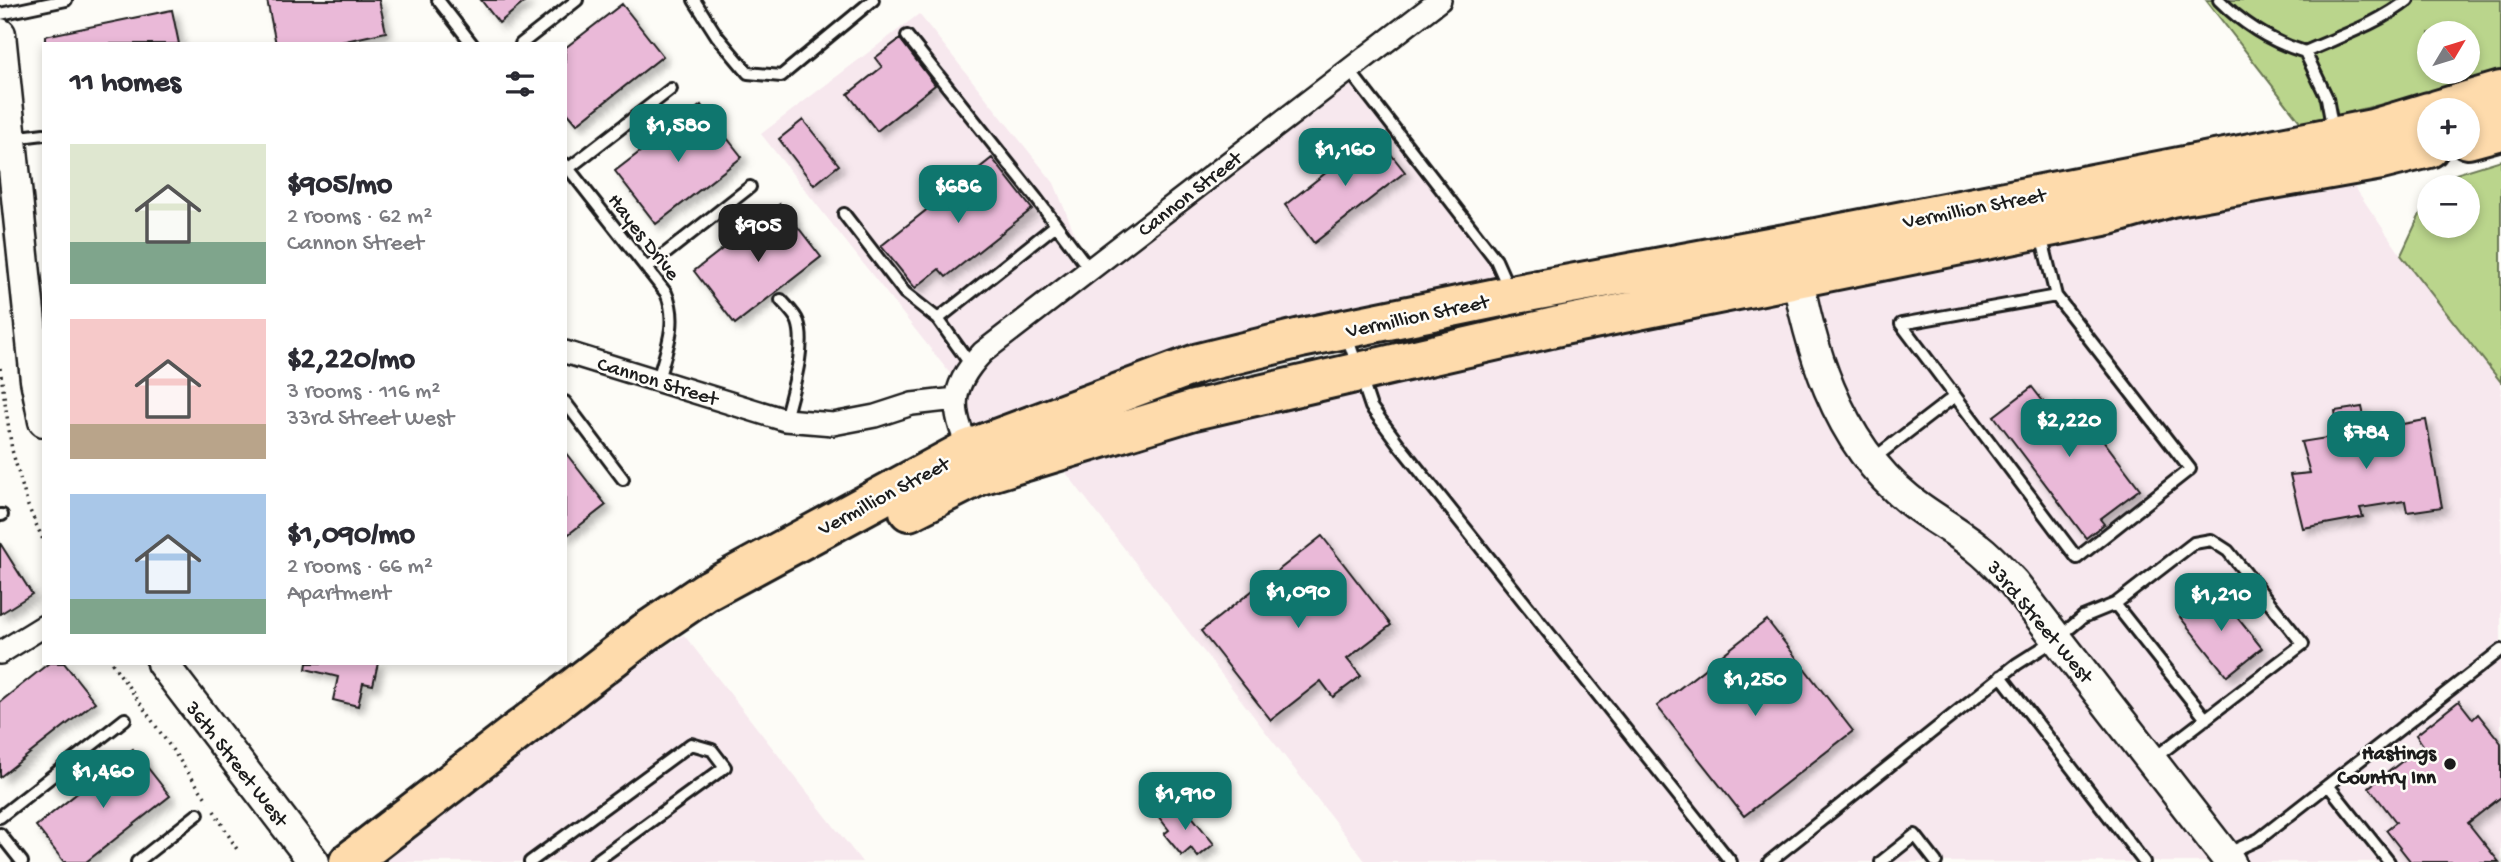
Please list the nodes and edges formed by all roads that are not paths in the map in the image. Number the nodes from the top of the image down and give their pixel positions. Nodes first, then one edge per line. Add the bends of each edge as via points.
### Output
1 (66, 0) edge
2 (438, 0) edge
3 (577, 0) edge
4 (694, 0) edge
5 (873, 0) edge
6 (1440, 0) edge
7 (2219, 0) edge
8 (2408, 0) edge
9 (0, 14) edge
10 (0, 34) edge
11 (907, 36) dead end
12 (470, 42) edge
13 (524, 42) edge
14 (2305, 52) junction
15 (1349, 70) junction
16 (671, 89) dead end
17 (2501, 91) edge
18 (2477, 98) edge
19 (2417, 116) edge
20 (2501, 130) edge
21 (42, 134) edge
22 (2480, 136) edge
23 (6, 139) edge
24 (2417, 149) edge
25 (2337, 152) junction
26 (567, 166) edge
27 (750, 187) dead end
28 (844, 214) dead end
29 (1056, 225) junction
30 (2039, 229) junction
31 (1794, 261) junction
32 (647, 268) junction
33 (1090, 270) junction
34 (1511, 295) junction
35 (2056, 296) junction
36 (781, 300) dead end
37 (938, 319) junction
38 (1345, 331) junction
39 (567, 356) edge
40 (971, 365) junction
41 (1358, 372) junction
42 (658, 380) junction
43 (1955, 396) junction
44 (956, 400) junction
45 (567, 405) edge
46 (42, 411) edge
47 (785, 420) junction
48 (1871, 461) junction
49 (974, 462) junction
50 (623, 479) dead end
51 (2115, 604) junction
52 (42, 626) edge
53 (2058, 638) junction
54 (2501, 650) edge
55 (0, 653) edge
56 (164, 665) edge
57 (2001, 676) junction
58 (125, 719) dead end
59 (2206, 719) junction
60 (2152, 759) junction
61 (2328, 785) junction
62 (198, 814) dead end
63 (0, 817) edge
64 (0, 834) edge
65 (2223, 859) edge
66 (22, 862) edge
67 (137, 862) edge
68 (314, 862) edge
69 (349, 862) edge
70 (530, 862) edge
71 (595, 862) edge
72 (1731, 862) edge
73 (1769, 862) edge
74 (1881, 862) edge
75 (1936, 862) edge
76 (2144, 862) edge
77 (2389, 862) edge

1 - 9 lane
2 - 12 lane
3 - 13 lane
4 - 5 lane via 748,73 781,76
6 - 15 street, Cannon Street
7 - 14 lane via 2252,29
8 - 14 lane
10 - 23 street
11 - 29 lane
14 - 25 lane via 2327,98
15 - 33 street, Cannon Street
15 - 34 lane via 1496,260
16 - 26 lane
17 - 18 highway
19 - 25 highway, Vermillion Street via 2373,129
20 - 22 highway
21 - 23 lane
23 - 46 street via 29,261
24 - 25 highway, Vermillion Street
25 - 30 highway, Vermillion Street via 2109,215
25 - 31 highway, Vermillion Street
26 - 32 lane, Hayes Drive
27 - 32 lane
28 - 37 lane via 905,293
29 - 33 lane
29 - 37 lane
30 - 31 highway, Vermillion Street
30 - 35 lane
31 - 34 highway, Vermillion Street
31 - 41 highway, Vermillion Street via 1559,326
31 - 48 street, 33rd Street West via 1821,371
32 - 42 lane, Hayes Drive via 672,306 673,324
33 - 40 street, Cannon Street
34 - 38 highway, Vermillion Street
35 - 43 lane via 1901,324
35 - 43 lane via 2190,469 2077,558
36 - 47 lane via 797,318 801,332
37 - 40 lane
38 - 41 lane
38 - 49 highway, Vermillion Street via 1199,363
39 - 42 street, Cannon Street
40 - 44 street, Cannon Street via 961,379
41 - 49 highway, Vermillion Street
41 - 72 lane via 1371,407 1400,446
42 - 47 street, Cannon Street
43 - 48 lane
44 - 47 street, Cannon Street via 912,404 833,424
44 - 49 street via 957,420
45 - 50 lane
48 - 53 street, 33rd Street West via 1907,498 1980,549
49 - 69 highway, Vermillion Street via 495,750
51 - 53 lane via 2083,617
51 - 59 lane
51 - 59 lane via 2194,543 2211,541 2228,551 2303,643
52 - 55 street
53 - 57 lane
53 - 60 street, 33rd Street West
54 - 61 lane
56 - 68 street, 36th Street West
57 - 73 lane
57 - 76 lane
58 - 63 lane
59 - 60 lane
60 - 65 street, 33rd Street West
61 - 65 lane via 2259,839
61 - 77 lane
62 - 67 lane
64 - 66 lane
70 - 71 lane via 691,744 712,750 725,767
74 - 75 lane via 1915,835

